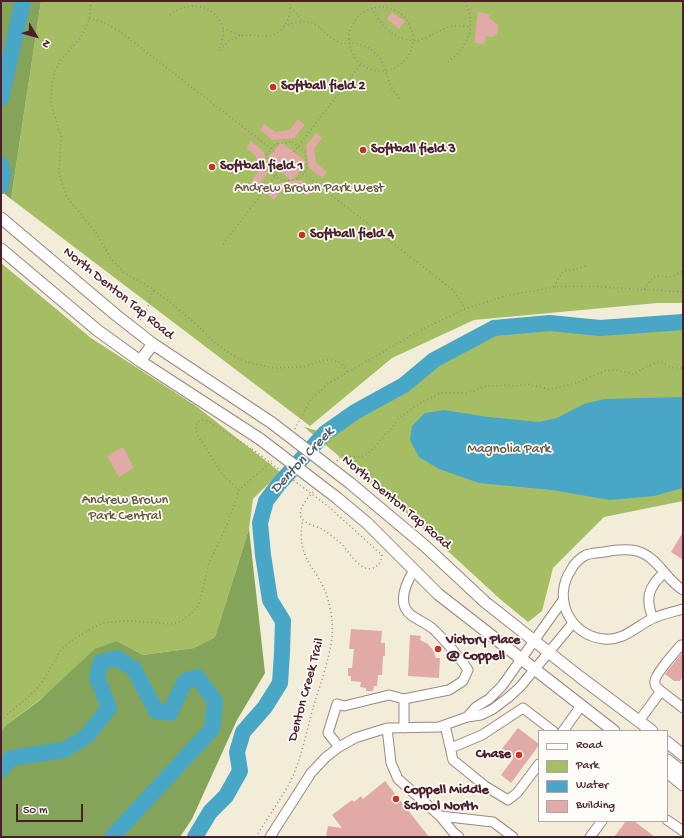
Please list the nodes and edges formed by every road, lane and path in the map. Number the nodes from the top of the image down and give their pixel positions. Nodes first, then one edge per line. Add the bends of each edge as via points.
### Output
1 (91, 1) edge
2 (290, 1) edge
3 (465, 1) edge
4 (290, 7) junction
5 (372, 8) junction
6 (170, 15) dead end
7 (89, 19) junction
8 (303, 22) junction
9 (284, 26) junction
10 (470, 27) junction
11 (223, 29) junction
12 (241, 35) junction
13 (414, 40) junction
14 (349, 43) junction
15 (448, 62) dead end
16 (361, 64) junction
17 (386, 71) junction
18 (400, 99) dead end
19 (298, 146) junction
20 (271, 149) junction
21 (274, 151) dead end
22 (294, 152) dead end
23 (279, 171) dead end
24 (300, 171) dead end
25 (303, 174) junction
26 (276, 176) junction
27 (4, 220) edge
28 (223, 244) dead end
29 (1, 249) edge
30 (588, 265) dead end
31 (683, 270) edge
32 (555, 287) dead end
33 (154, 290) junction
34 (644, 290) dead end
35 (465, 309) dead end
36 (143, 323) dead end
37 (153, 344) junction
38 (140, 361) junction
39 (683, 368) edge
40 (347, 372) dead end
41 (334, 464) dead end
42 (316, 488) dead end
43 (239, 490) dead end
44 (303, 520) junction
45 (414, 570) junction
46 (664, 573) junction
47 (683, 590) edge
48 (563, 600) junction
49 (683, 609) edge
50 (653, 618) junction
51 (573, 623) junction
52 (534, 641) junction
53 (683, 645) edge
54 (548, 652) junction
55 (521, 660) junction
56 (534, 670) junction
57 (661, 692) junction
58 (404, 699) junction
59 (581, 706) junction
60 (683, 707) edge
61 (467, 718) junction
62 (639, 721) junction
63 (445, 726) junction
64 (387, 728) junction
65 (404, 728) junction
66 (552, 730) edge
67 (564, 730) edge
68 (613, 730) edge
69 (651, 730) edge
70 (668, 743) edge
71 (339, 747) junction
72 (451, 748) junction
73 (683, 754) edge
74 (668, 761) edge
75 (538, 765) edge
76 (683, 772) edge
77 (668, 773) edge
78 (683, 785) edge
79 (440, 816) junction
80 (668, 821) edge
81 (601, 822) edge
82 (683, 831) edge
83 (256, 837) edge
84 (270, 837) edge
85 (459, 837) edge
86 (513, 837) edge
87 (590, 837) edge

1 - 7 path
2 - 4 path
3 - 10 path via 469,10
4 - 8 path
4 - 9 path via 290,15
5 - 13 path via 388,30 400,37
5 - 13 path via 386,7 401,13 411,25
5 - 14 path via 361,14 354,22
6 - 11 path via 183,6 199,4 213,12
7 - 20 path via 100,21 118,30
7 - 33 path via 80,38 61,60 52,82 51,103 61,137 61,182 67,197 96,233 116,265 124,273
8 - 9 path via 298,21
8 - 14 path via 318,26 333,39
9 - 12 path via 268,36
10 - 13 path via 447,27 428,37
10 - 15 path via 463,48
11 - 12 path
11 - 12 path via 218,51
13 - 17 path via 406,59 400,65
14 - 16 path via 353,55
14 - 17 path via 363,45 372,50 380,58
16 - 17 path via 370,69
16 - 19 path
17 - 18 path via 389,82
19 - 20 path via 292,142 275,144
19 - 22 path
19 - 25 path via 305,152 307,169
20 - 21 path
20 - 26 path via 267,154 269,171
23 - 26 path
24 - 25 path
25 - 26 path via 299,179 282,181
25 - 35 path via 453,290
26 - 28 path
27 - 37 main road, North Denton Tap Road via 116,316
29 - 38 main road via 97,330
30 - 32 path via 564,271
31 - 34 path via 671,277 652,277
33 - 36 path via 140,320
33 - 40 path via 215,343 246,362 274,368 292,368 332,360 338,361
37 - 38 main road
37 - 52 main road, North Denton Tap Road, bridge via 272,423 350,483
38 - 45 main road, bridge via 260,439 367,523
39 - 41 path via 674,368 659,362 636,373 604,371 557,388 548,389 527,384 487,386 466,393 441,393 423,400 399,418 366,455 342,456
42 - 44 path, Denton Creek Trail via 301,510
43 - 44 path, bridge via 222,474 197,434 196,428 200,420 204,419 252,449 329,507 382,555 380,563 372,569 363,567 341,542
44 - 83 path, Denton Creek Trail via 302,546 328,597 332,637 296,765 288,786
45 - 55 main road via 438,594
45 - 58 street via 403,596 406,610 434,630 468,670 464,681 449,690
46 - 47 street
46 - 48 street via 657,564 637,552 612,551 585,555 574,564 566,577 562,591
46 - 50 street via 650,588 648,599
48 - 51 street
48 - 52 street
49 - 50 street
50 - 51 street via 620,637 605,639 591,636
51 - 54 street
52 - 54 main road, North Denton Tap Road
52 - 55 street
53 - 57 street via 654,680
54 - 56 street
54 - 62 main road, North Denton Tap Road
55 - 56 main road
55 - 61 street via 502,686 476,707
56 - 59 main road
56 - 61 street via 520,687 493,710
57 - 60 street
57 - 62 street
58 - 65 street
58 - 71 street via 389,695 344,706 337,704 328,733
59 - 67 street
59 - 68 main road
61 - 63 street
62 - 69 main road, North Denton Tap Road
63 - 65 street
63 - 72 street
64 - 65 street
64 - 71 street via 355,738
64 - 79 street via 391,763 398,778
66 - 72 street via 523,708 482,735
70 - 73 main road
71 - 84 street via 311,773
72 - 75 street via 453,760 485,786 508,800 517,793
74 - 76 main road
77 - 78 main road
79 - 85 street
79 - 86 street via 493,822
80 - 82 street
81 - 87 street

